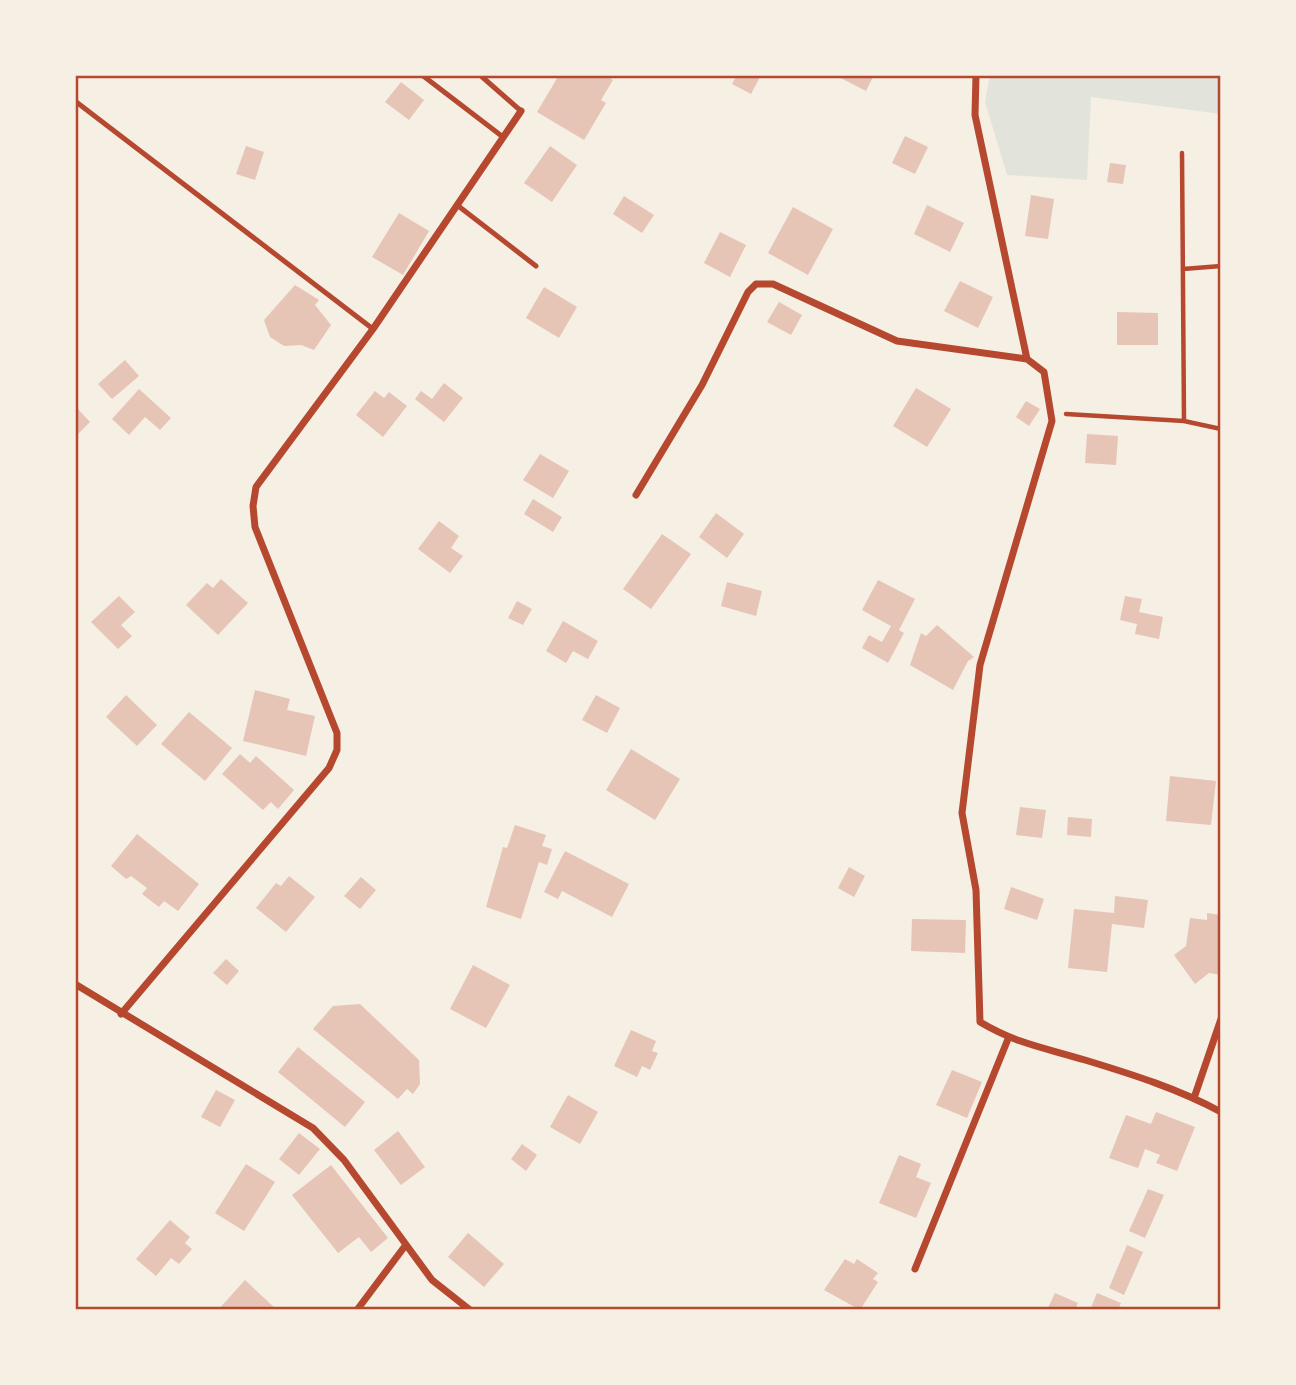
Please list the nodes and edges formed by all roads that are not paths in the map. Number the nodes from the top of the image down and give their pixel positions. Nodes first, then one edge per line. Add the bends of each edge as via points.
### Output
1 (422, 75) edge
2 (480, 75) edge
3 (976, 75) edge
4 (75, 101) edge
5 (521, 111) joint
6 (503, 137) junction
7 (457, 205) junction
8 (536, 266) dead end
9 (373, 329) junction
10 (1027, 359) junction
11 (636, 495) dead end
12 (75, 984) edge
13 (121, 1014) junction
14 (1221, 1019) edge
15 (1008, 1039) junction
16 (1194, 1098) junction
17 (1221, 1112) edge
18 (405, 1246) junction
19 (915, 1269) dead end
20 (357, 1310) edge
21 (470, 1310) edge

1 - 6 lane
2 - 5 lane
3 - 10 street via 975,115
4 - 9 lane
5 - 6 street
6 - 7 street
7 - 8 lane
7 - 9 street
9 - 13 street via 256,487 253,506 256,527 337,733 337,750 329,768
10 - 11 street via 897,341 773,284 761,283 748,292 702,385
10 - 15 street via 1044,372 1052,421 981,665 962,813 976,890 980,1022
12 - 13 street
13 - 18 street via 313,1128 344,1160
14 - 16 street
15 - 16 street
15 - 19 street
16 - 17 street
18 - 20 street
18 - 21 street via 432,1280

